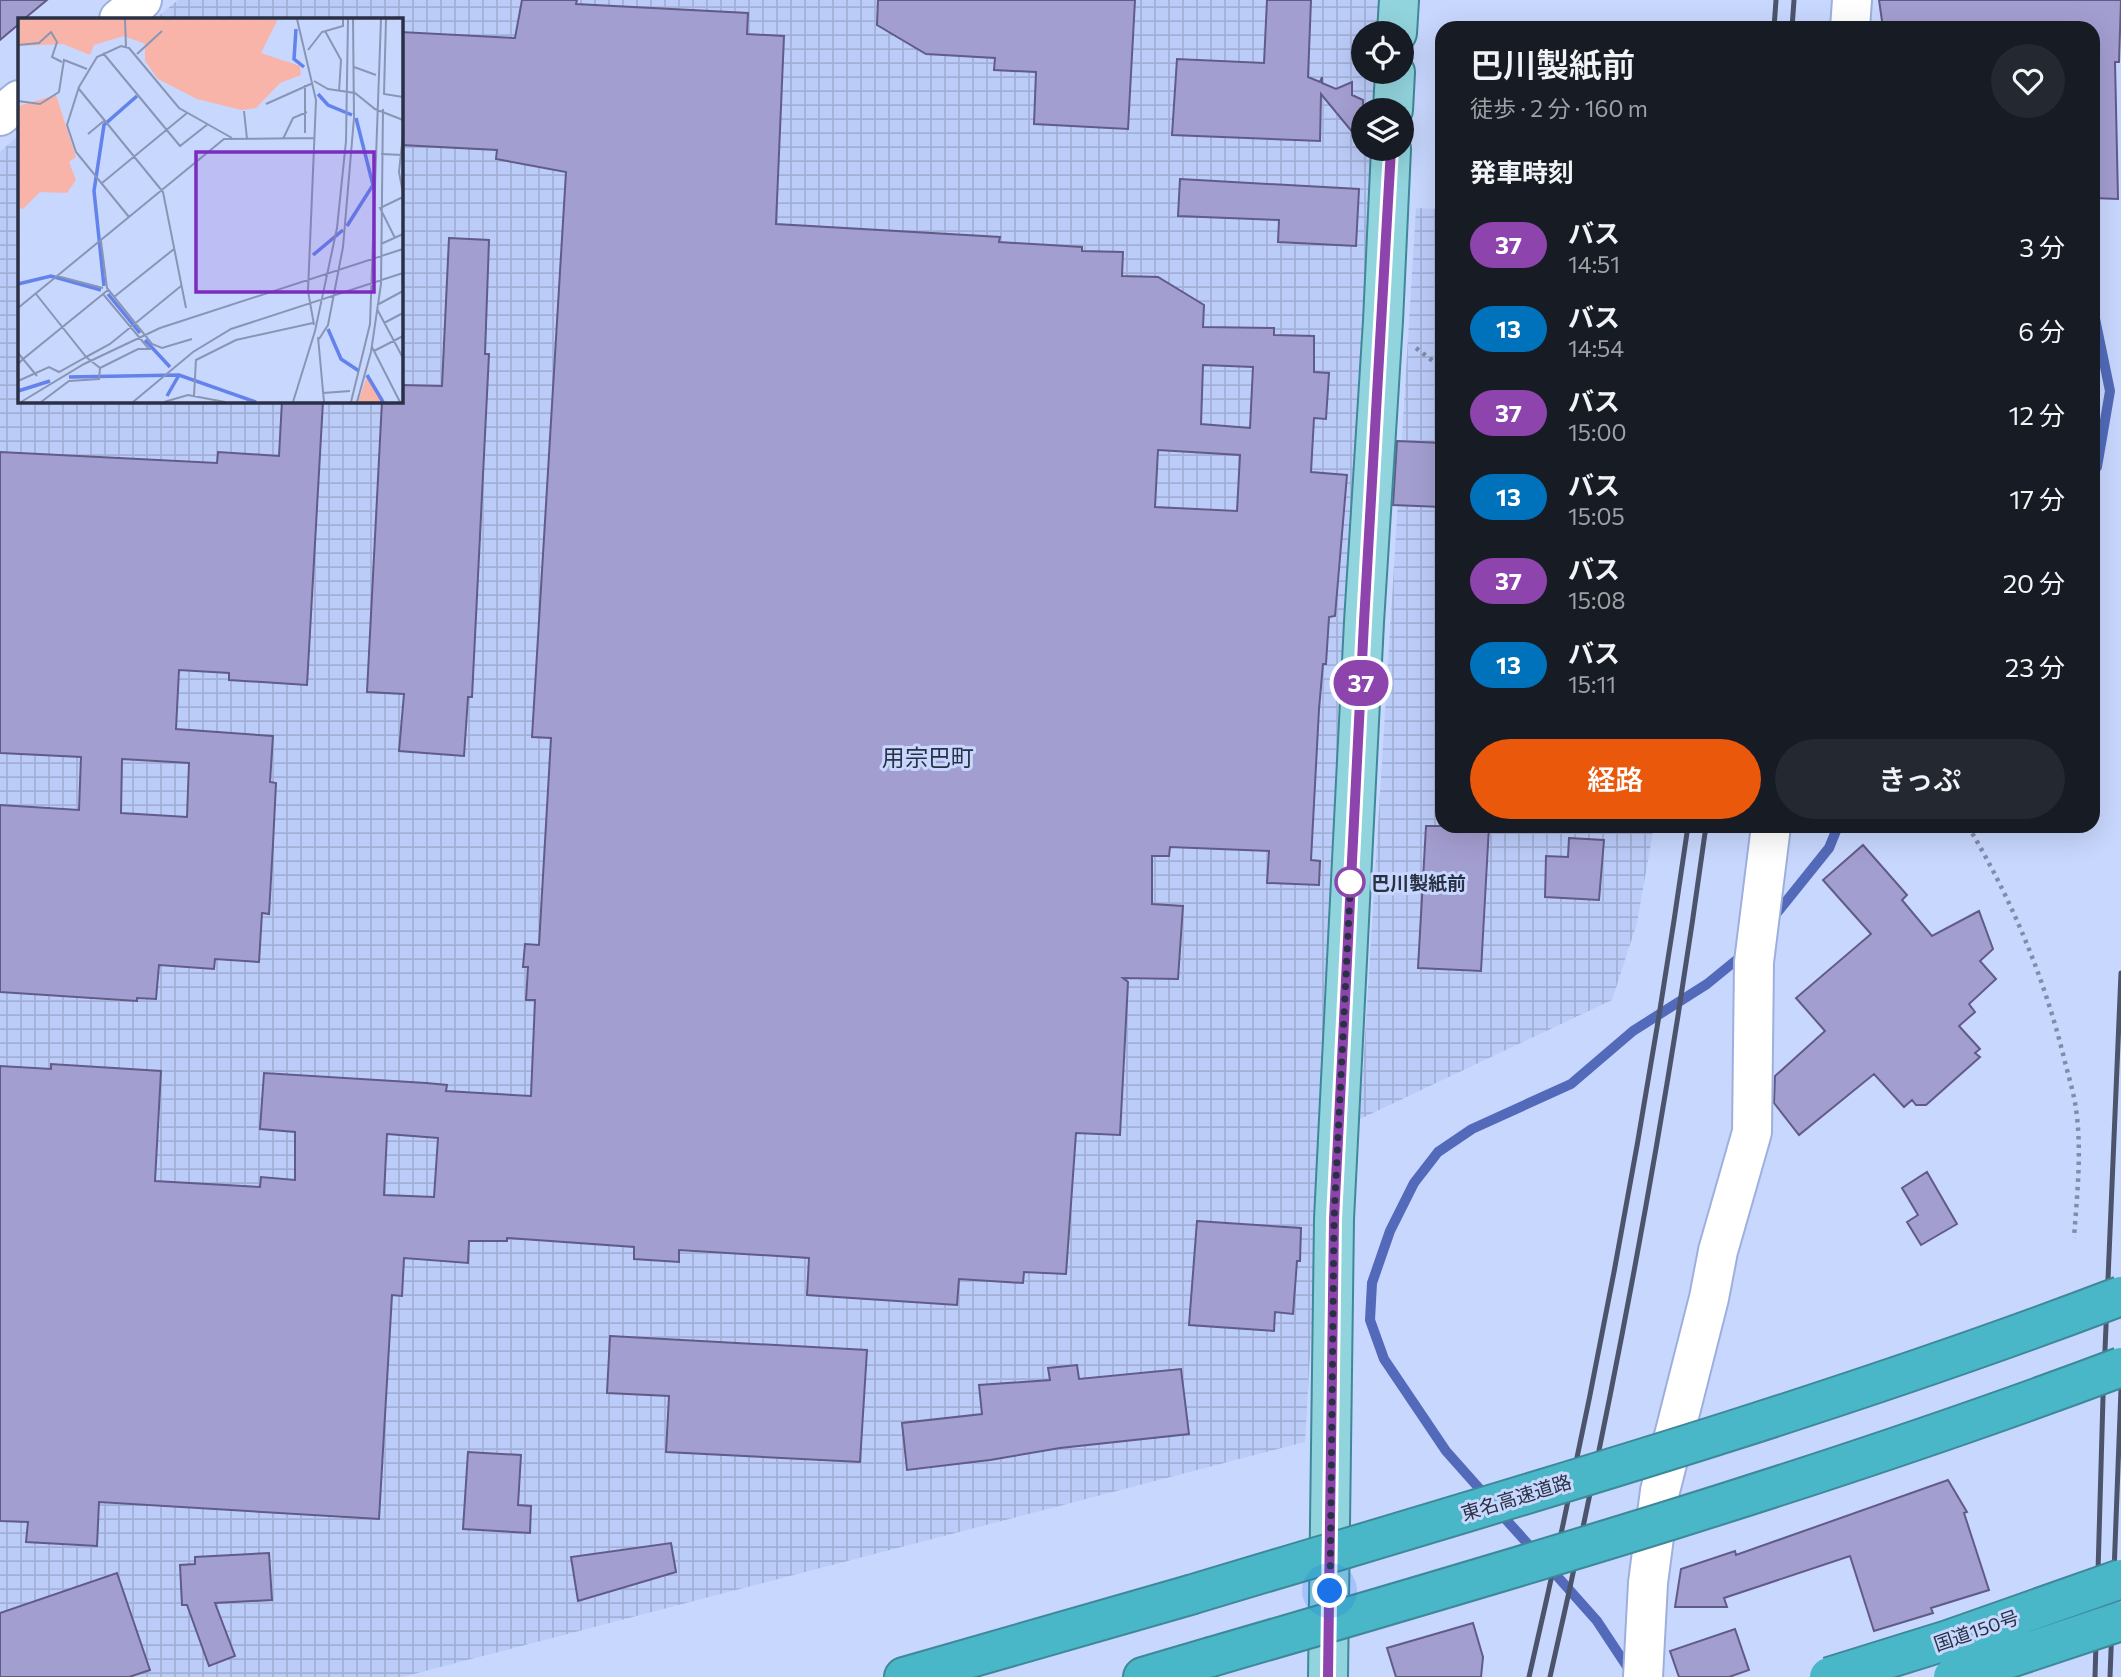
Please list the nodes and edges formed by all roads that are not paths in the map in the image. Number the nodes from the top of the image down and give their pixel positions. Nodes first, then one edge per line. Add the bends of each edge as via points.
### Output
1 (142, 0) edge
2 (1399, 0) edge
3 (1852, 0) edge
4 (120, 18) edge
5 (1398, 21) edge
6 (1850, 21) edge
7 (18, 101) edge
8 (0, 116) edge
9 (1390, 161) edge
10 (1770, 833) edge
11 (2121, 1296) edge
12 (2121, 1367) edge
13 (2121, 1579) edge
14 (2121, 1621) edge
15 (904, 1677) edge
16 (1143, 1677) edge
17 (1328, 1677) edge
18 (1643, 1677) edge
19 (1829, 1677) edge
20 (1953, 1677) edge

1 - 4 street
2 - 5 main road
3 - 6 street
7 - 8 street
9 - 17 main road via 1334,1219
10 - 18 street via 1755,961 1752,1132 1660,1491 1648,1583
11 - 15 highway, 東名高速道路, bridge via 1769,1420
12 - 16 highway, bridge via 1791,1483
13 - 19 highway, 国道150号, bridge
14 - 20 highway, 国道150号, bridge

